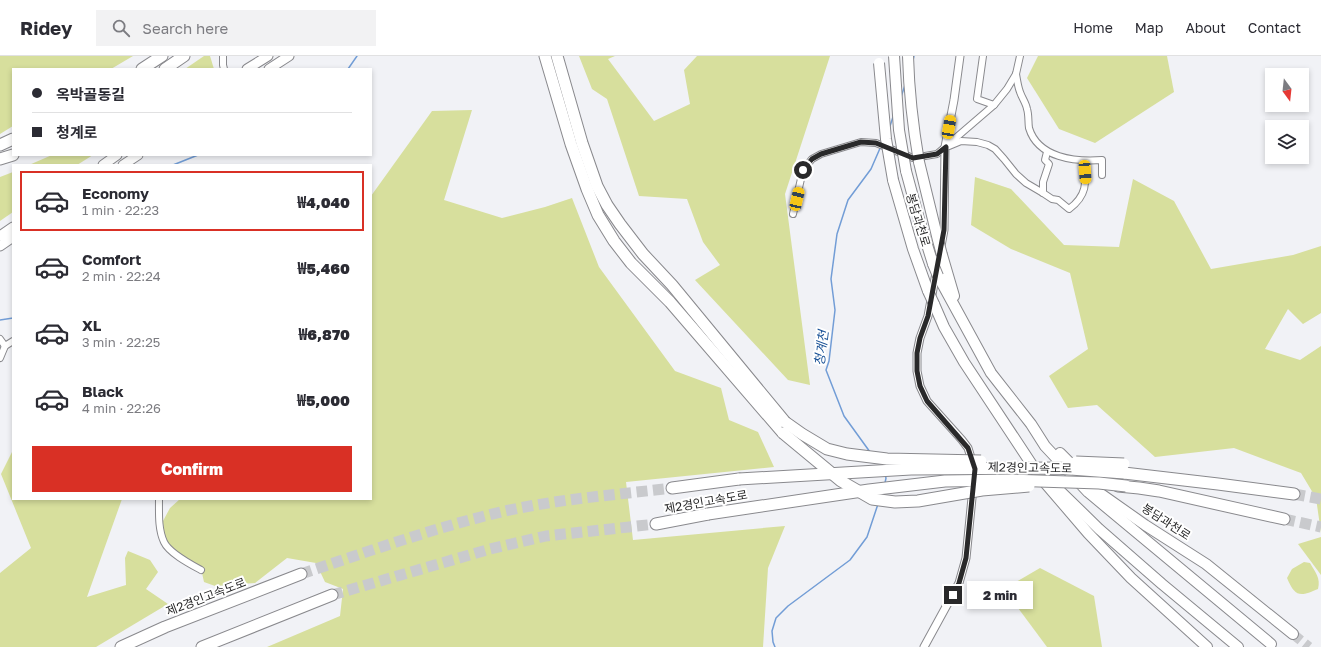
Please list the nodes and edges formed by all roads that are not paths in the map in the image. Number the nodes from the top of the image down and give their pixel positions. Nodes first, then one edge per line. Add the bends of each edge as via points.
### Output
1 (162, 56) edge
2 (223, 56) edge
3 (268, 56) edge
4 (289, 56) edge
5 (545, 56) edge
6 (557, 56) edge
7 (894, 56) edge
8 (908, 56) edge
9 (960, 56) edge
10 (983, 56) edge
11 (1020, 56) edge
12 (180, 59) edge
13 (879, 59) edge
14 (144, 68) edge
15 (167, 68) edge
16 (224, 68) edge
17 (249, 68) edge
18 (271, 68) edge
19 (1016, 74) junction
20 (994, 105) junction
21 (12, 140) edge
22 (0, 146) edge
23 (946, 147) junction
24 (1047, 152) junction
25 (12, 155) edge
26 (116, 156) edge
27 (136, 156) edge
28 (0, 160) edge
29 (916, 160) junction
30 (1084, 161) junction
31 (104, 164) edge
32 (124, 164) edge
33 (1102, 175) dead end
34 (1043, 193) junction
35 (793, 214) dead end
36 (12, 228) edge
37 (0, 236) edge
38 (12, 238) edge
39 (0, 246) edge
40 (960, 317) junction
41 (0, 339) edge
42 (12, 342) edge
43 (5, 346) junction
44 (0, 358) edge
45 (1031, 424) junction
46 (784, 427) junction
47 (1015, 439) junction
48 (1124, 468) junction
49 (1126, 486) junction
50 (672, 488) tunnel mouth
51 (1294, 494) tunnel mouth
52 (159, 500) edge
53 (1284, 518) tunnel mouth
54 (656, 524) tunnel mouth
55 (201, 570) dead end
56 (301, 574) tunnel mouth
57 (332, 595) tunnel mouth
58 (1293, 634) tunnel mouth
59 (1271, 644) dead end
60 (121, 647) edge
61 (202, 647) edge
62 (924, 647) edge
63 (1207, 647) edge
64 (1238, 647) edge

1 - 14 highway
2 - 16 street
3 - 17 main road
4 - 18 main road
5 - 46 highway via 587,189 598,215 614,241 631,263
6 - 46 highway via 582,143 597,186 607,205 643,254 672,285
7 - 40 highway, 봉담과천로, bridge via 899,130 906,171 933,264
8 - 29 highway, 봉담과천로, bridge via 908,85
9 - 23 street
10 - 20 street via 977,99
11 - 19 street
12 - 15 highway
13 - 47 highway, 봉담과천로, bridge via 893,180 913,250 944,327
19 - 20 street
19 - 24 street via 1028,110 1029,128
20 - 23 street
21 - 22 highway
23 - 29 street via 937,154
23 - 34 street via 961,141 988,145 995,149 1026,183
23 - 62 street via 944,230 928,316 917,353 917,371 927,401 968,448 975,469 968,546 959,583
24 - 30 street
24 - 34 street via 1045,160 1050,164 1043,182
25 - 28 highway
26 - 31 main road
27 - 32 main road
29 - 35 street, bridge via 876,143 861,142 821,154 812,159 803,170
29 - 40 highway, 봉담과천로, bridge
30 - 33 street via 1102,160
30 - 34 street via 1086,183 1082,198 1076,205 1070,209
36 - 37 main road
38 - 39 main road
40 - 45 highway, 봉담과천로 via 991,372
41 - 43 street
42 - 43 street
43 - 44 street
45 - 58 highway, 봉담과천로 via 1101,494 1206,564
45 - 59 highway, 봉담과천로 via 1044,446 1088,492
46 - 48 highway, bridge via 827,448 854,455 887,459
46 - 49 highway, bridge via 841,481 872,499 918,501 982,490 1036,485
47 - 63 highway, 봉담과천로 via 1040,477 1088,533 1131,578
47 - 64 highway, 봉담과천로 via 1058,489 1099,529
48 - 50 highway, 제2경인고속도로, bridge via 910,469 739,479
48 - 51 highway, 제2경인고속도로
49 - 53 highway, 제2경인고속도로
49 - 54 highway, 제2경인고속도로, bridge via 1019,480 945,481 869,490
52 - 55 street via 164,543 177,556
56 - 60 highway, 제2경인고속도로
57 - 61 highway

